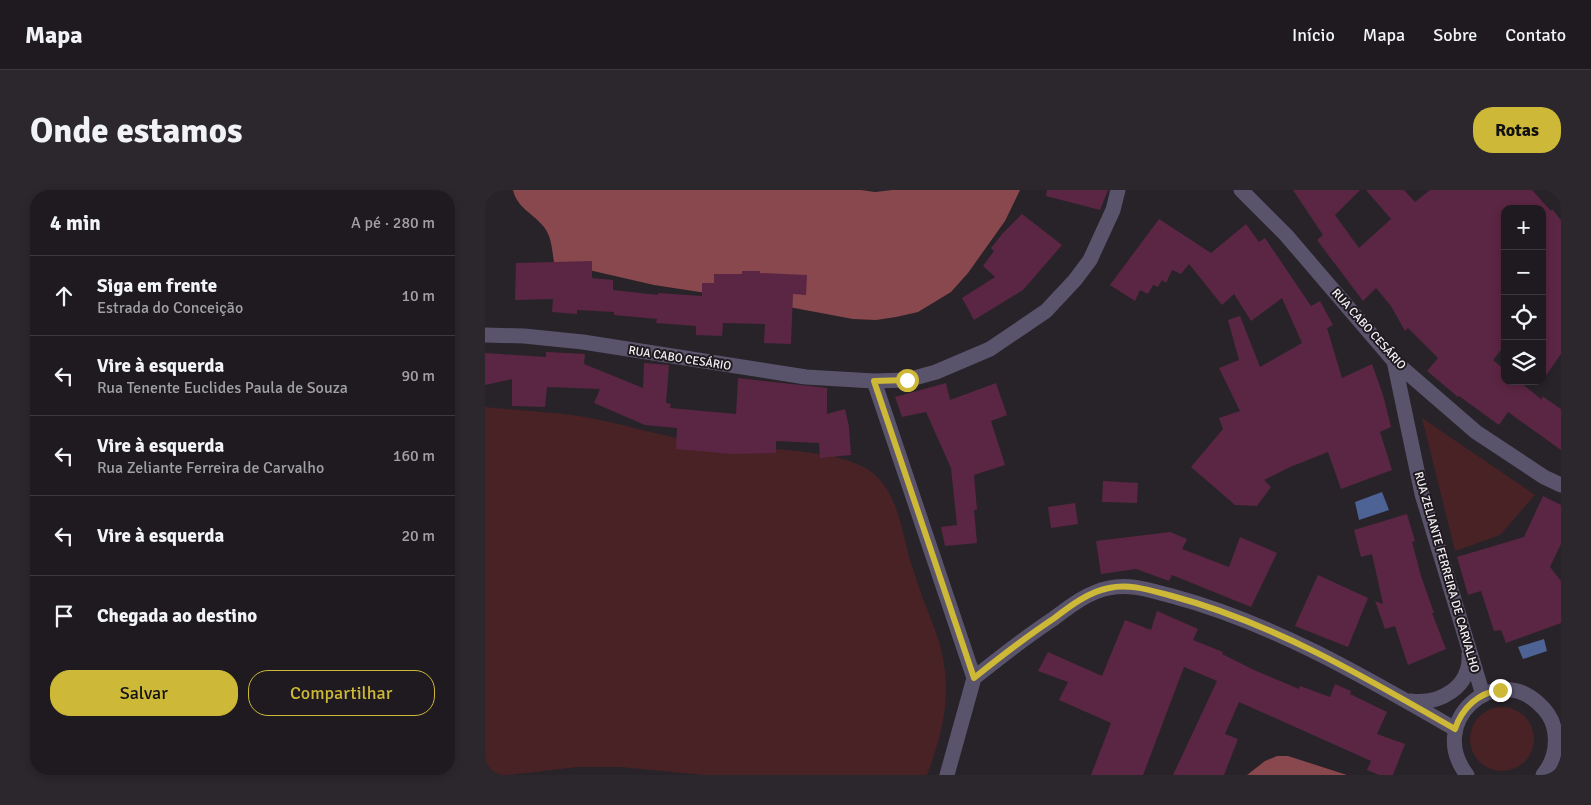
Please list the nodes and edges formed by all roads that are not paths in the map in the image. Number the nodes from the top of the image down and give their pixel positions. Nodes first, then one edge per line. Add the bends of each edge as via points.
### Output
1 (1118, 190) edge
2 (1241, 190) edge
3 (485, 335) edge
4 (1394, 361) junction
5 (874, 381) junction
6 (1561, 485) edge
7 (1468, 645) junction
8 (974, 678) junction
9 (1483, 695) junction
10 (1407, 701) junction
11 (1455, 729) junction
12 (947, 775) edge
13 (1467, 775) edge
14 (1543, 775) edge

1 - 5 street, RUA CABO CESÁRIO via 1113,210 1090,260 1046,312 990,349 936,372 907,380
2 - 4 street, RUA CABO CESÁRIO via 1286,235
3 - 5 street, RUA CABO CESÁRIO via 583,342 806,377
4 - 6 street, RUA CABO CESÁRIO via 1476,432
4 - 7 street, RUA ZELIANTE FERREIRA DE CARVALHO via 1422,494
5 - 8 street
7 - 9 street, RUA ZELIANTE FERREIRA DE CARVALHO
7 - 10 street via 1467,671 1454,690 1434,700
8 - 10 street via 1012,647 1094,592 1128,587 1143,588 1207,606 1298,644
8 - 12 street
9 - 11 street via 1465,708
9 - 14 street via 1500,690 1517,691 1532,698 1545,710 1553,725 1555,748
10 - 11 street
11 - 13 street via 1456,757

